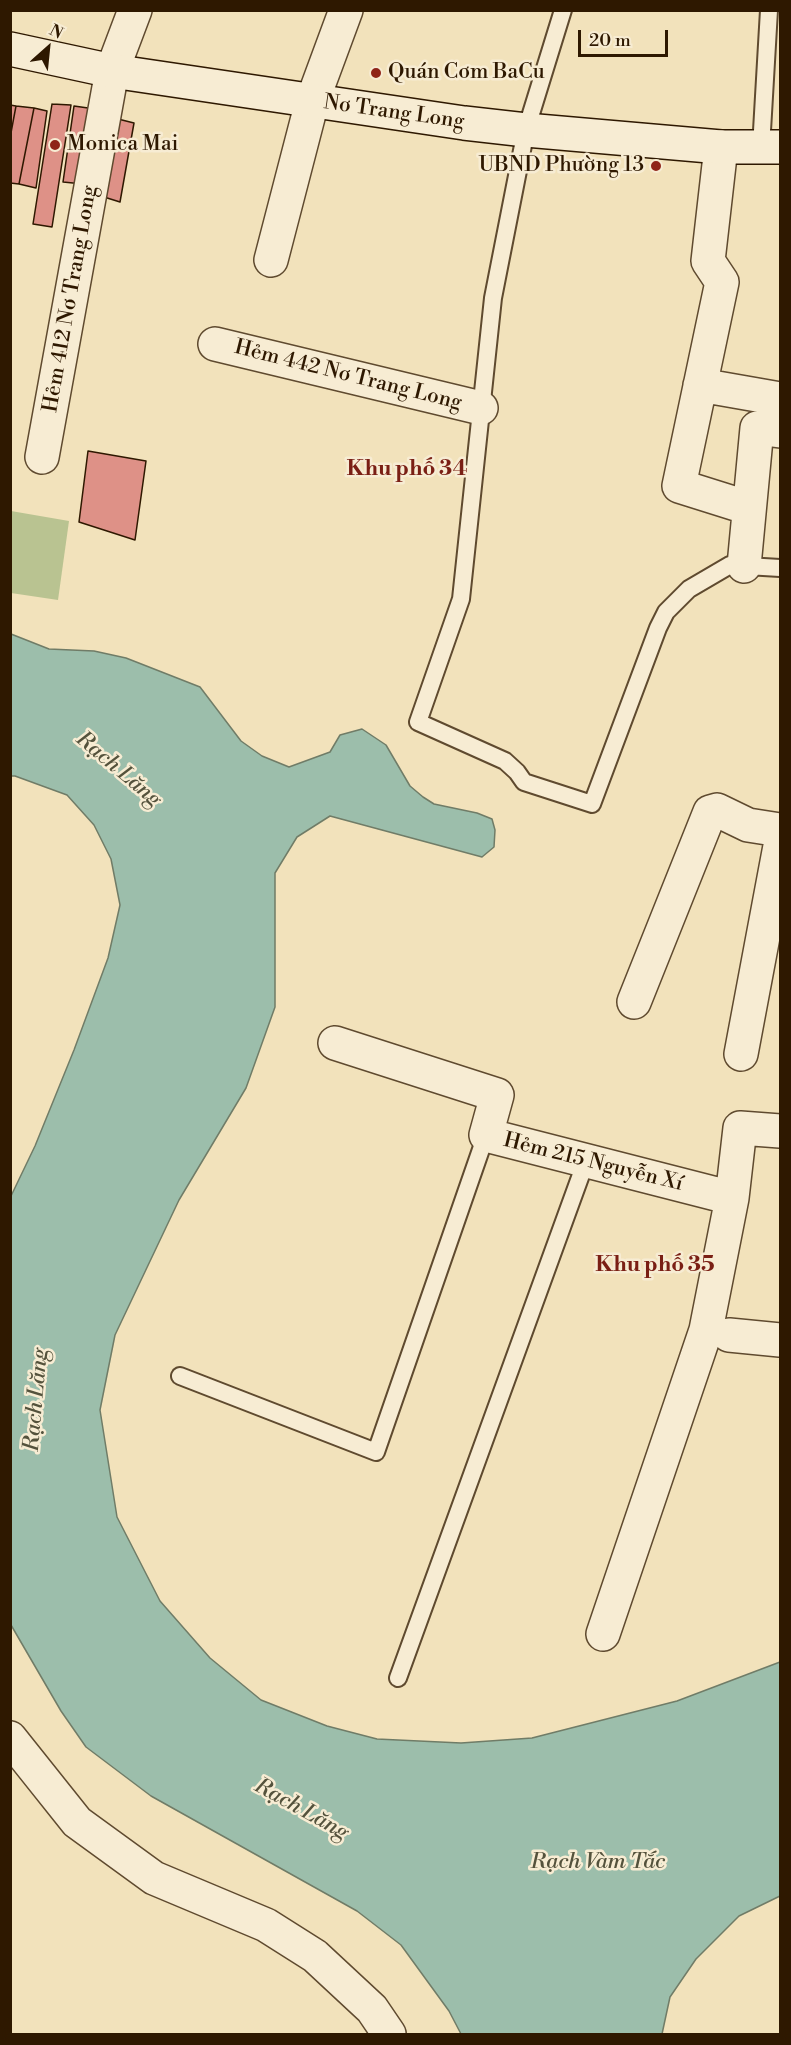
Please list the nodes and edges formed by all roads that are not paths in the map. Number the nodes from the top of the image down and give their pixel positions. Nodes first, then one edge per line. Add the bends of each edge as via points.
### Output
1 (135, 10) edge
2 (346, 10) edge
3 (563, 10) edge
4 (769, 10) edge
5 (10, 49) edge
6 (112, 71) junction
7 (312, 102) junction
8 (526, 130) junction
9 (721, 147) junction
10 (771, 148) edge
11 (271, 260) dead end
12 (215, 344) dead end
13 (700, 385) junction
14 (780, 399) edge
15 (482, 408) junction
16 (780, 431) edge
17 (42, 457) dead end
18 (748, 508) junction
19 (744, 566) junction
20 (780, 568) edge
21 (780, 830) edge
22 (780, 846) edge
23 (634, 1002) dead end
24 (335, 1043) dead end
25 (741, 1054) dead end
26 (780, 1131) edge
27 (486, 1135) junction
28 (586, 1161) junction
29 (732, 1198) junction
30 (729, 1335) dead end
31 (780, 1340) edge
32 (180, 1376) dead end
33 (603, 1634) dead end
34 (398, 1678) dead end
35 (10, 1738) edge
36 (389, 2034) edge

1 - 6 street, Hẻm 412 Nơ Trang Long
2 - 7 street
3 - 8 lane, Hẻm 442 Nơ Trang Long
4 - 10 lane
5 - 6 street, Nơ Trang Long
6 - 7 street, Nơ Trang Long
6 - 17 street, Hẻm 412 Nơ Trang Long
7 - 8 street, Nơ Trang Long
7 - 11 street
8 - 9 street, Nơ Trang Long
8 - 15 lane, Hẻm 442 Nơ Trang Long via 493,298
9 - 10 street, Nơ Trang Long
9 - 13 street via 708,261 722,282
12 - 15 street, Hẻm 442 Nơ Trang Long
13 - 14 street
13 - 18 street via 679,486
15 - 19 lane, Hẻm 442 Nơ Trang Long via 461,599 418,722 505,761 524,782 592,804 666,612 689,589 730,565
16 - 18 street via 757,428
18 - 19 street
19 - 20 lane
21 - 23 street via 748,825 717,810 710,812
22 - 25 street
24 - 27 street, Hẻm 215 Nguyễn Xí via 497,1095
26 - 29 street via 740,1128
27 - 28 street, Hẻm 215 Nguyễn Xí
27 - 32 lane via 376,1452
28 - 29 street, Hẻm 215 Nguyễn Xí
28 - 34 lane
29 - 33 street via 706,1330
30 - 31 street
35 - 36 street via 77,1822 154,1878 267,1925 315,1956 372,2009

